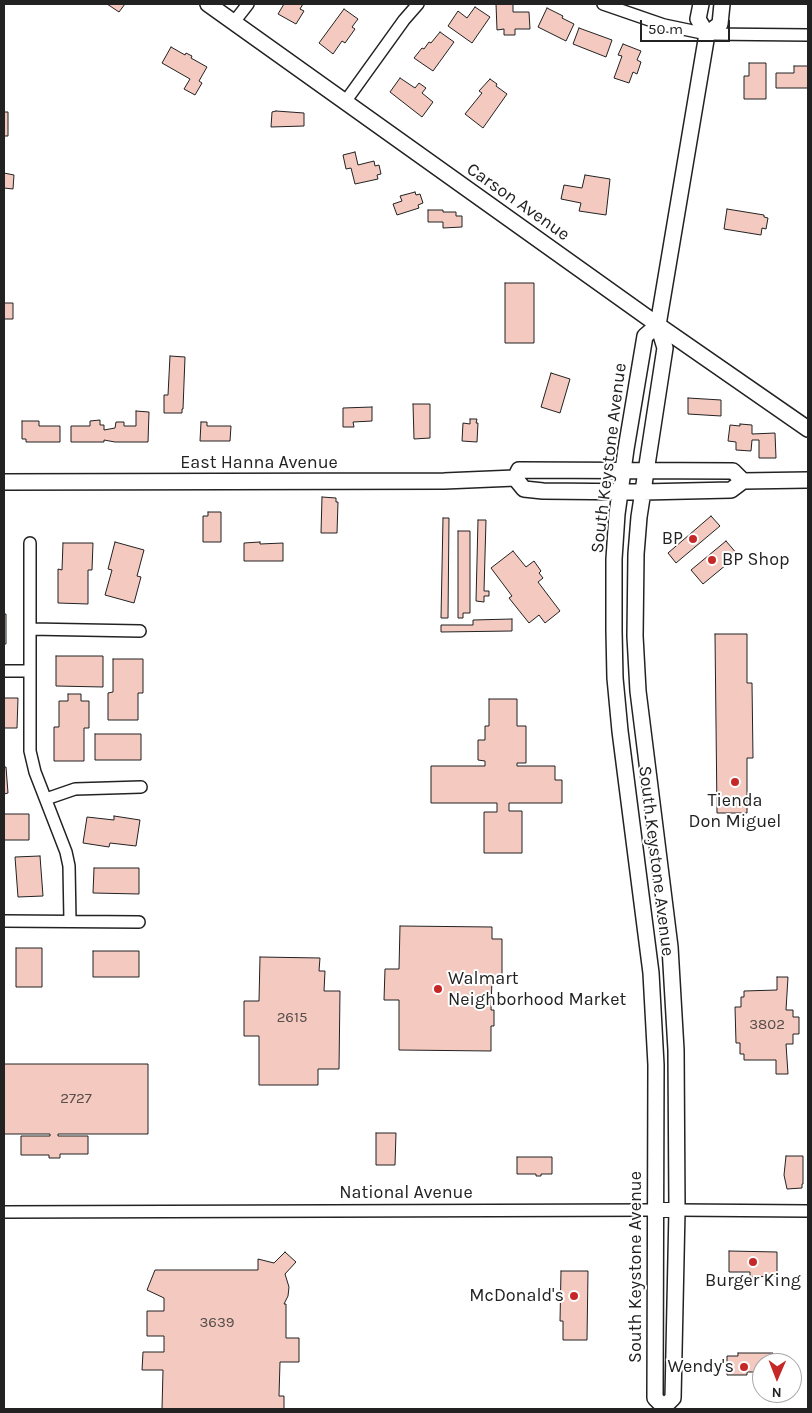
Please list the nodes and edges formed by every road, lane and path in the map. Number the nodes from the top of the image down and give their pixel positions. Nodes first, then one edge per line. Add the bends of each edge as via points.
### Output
1 (208, 4) edge
2 (248, 4) edge
3 (418, 4) edge
4 (603, 4) edge
5 (701, 4) edge
6 (722, 4) edge
7 (234, 22) junction
8 (707, 34) junction
9 (808, 35) edge
10 (346, 102) junction
11 (658, 325) junction
12 (808, 429) edge
13 (623, 469) junction
14 (646, 471) junction
15 (515, 478) junction
16 (808, 480) edge
17 (743, 481) junction
18 (4, 482) edge
19 (620, 491) junction
20 (643, 492) junction
21 (30, 543) dead end
22 (30, 629) junction
23 (140, 631) dead end
24 (4, 671) edge
25 (30, 671) junction
26 (141, 787) dead end
27 (46, 799) junction
28 (656, 842) junction
29 (635, 846) junction
30 (4, 921) edge
31 (70, 921) junction
32 (139, 922) dead end
33 (656, 1210) junction
34 (677, 1210) junction
35 (808, 1211) edge
36 (4, 1212) edge
37 (664, 1408) edge

1 - 7 main road, Carson Avenue
2 - 7 street
3 - 10 street
4 - 8 street via 664,25
5 - 8 main road, South Keystone Avenue via 698,19
6 - 8 main road, South Keystone Avenue via 720,24
7 - 10 main road, Carson Avenue
8 - 9 street
8 - 11 main road, South Keystone Avenue
10 - 11 main road, Carson Avenue
11 - 12 main road, Carson Avenue
11 - 13 main road, South Keystone Avenue via 645,336
11 - 14 main road, South Keystone Avenue via 664,348
13 - 14 main road, East Hanna Avenue
13 - 15 main road, East Hanna Avenue via 519,470
13 - 19 main road, South Keystone Avenue
14 - 17 main road, East Hanna Avenue via 733,471
14 - 20 main road, South Keystone Avenue
15 - 18 main road, East Hanna Avenue
15 - 19 main road, East Hanna Avenue via 524,489
16 - 17 main road, East Hanna Avenue
17 - 20 main road, East Hanna Avenue via 731,490
19 - 20 main road, East Hanna Avenue
19 - 29 main road, South Keystone Avenue via 614,560 615,678
20 - 28 main road, South Keystone Avenue via 637,538 635,646
21 - 22 street
22 - 23 street
22 - 25 street
24 - 25 street
25 - 27 street via 30,751
26 - 27 street via 75,789
27 - 31 street via 68,860
28 - 29 main road
28 - 34 main road, South Keystone Avenue via 670,947 675,1020
29 - 33 main road, South Keystone Avenue via 652,973
30 - 31 street
31 - 32 street
33 - 34 street, National Avenue
33 - 36 street, National Avenue
33 - 37 main road, South Keystone Avenue via 655,1398
34 - 35 street, National Avenue
34 - 37 main road, South Keystone Avenue via 674,1398

